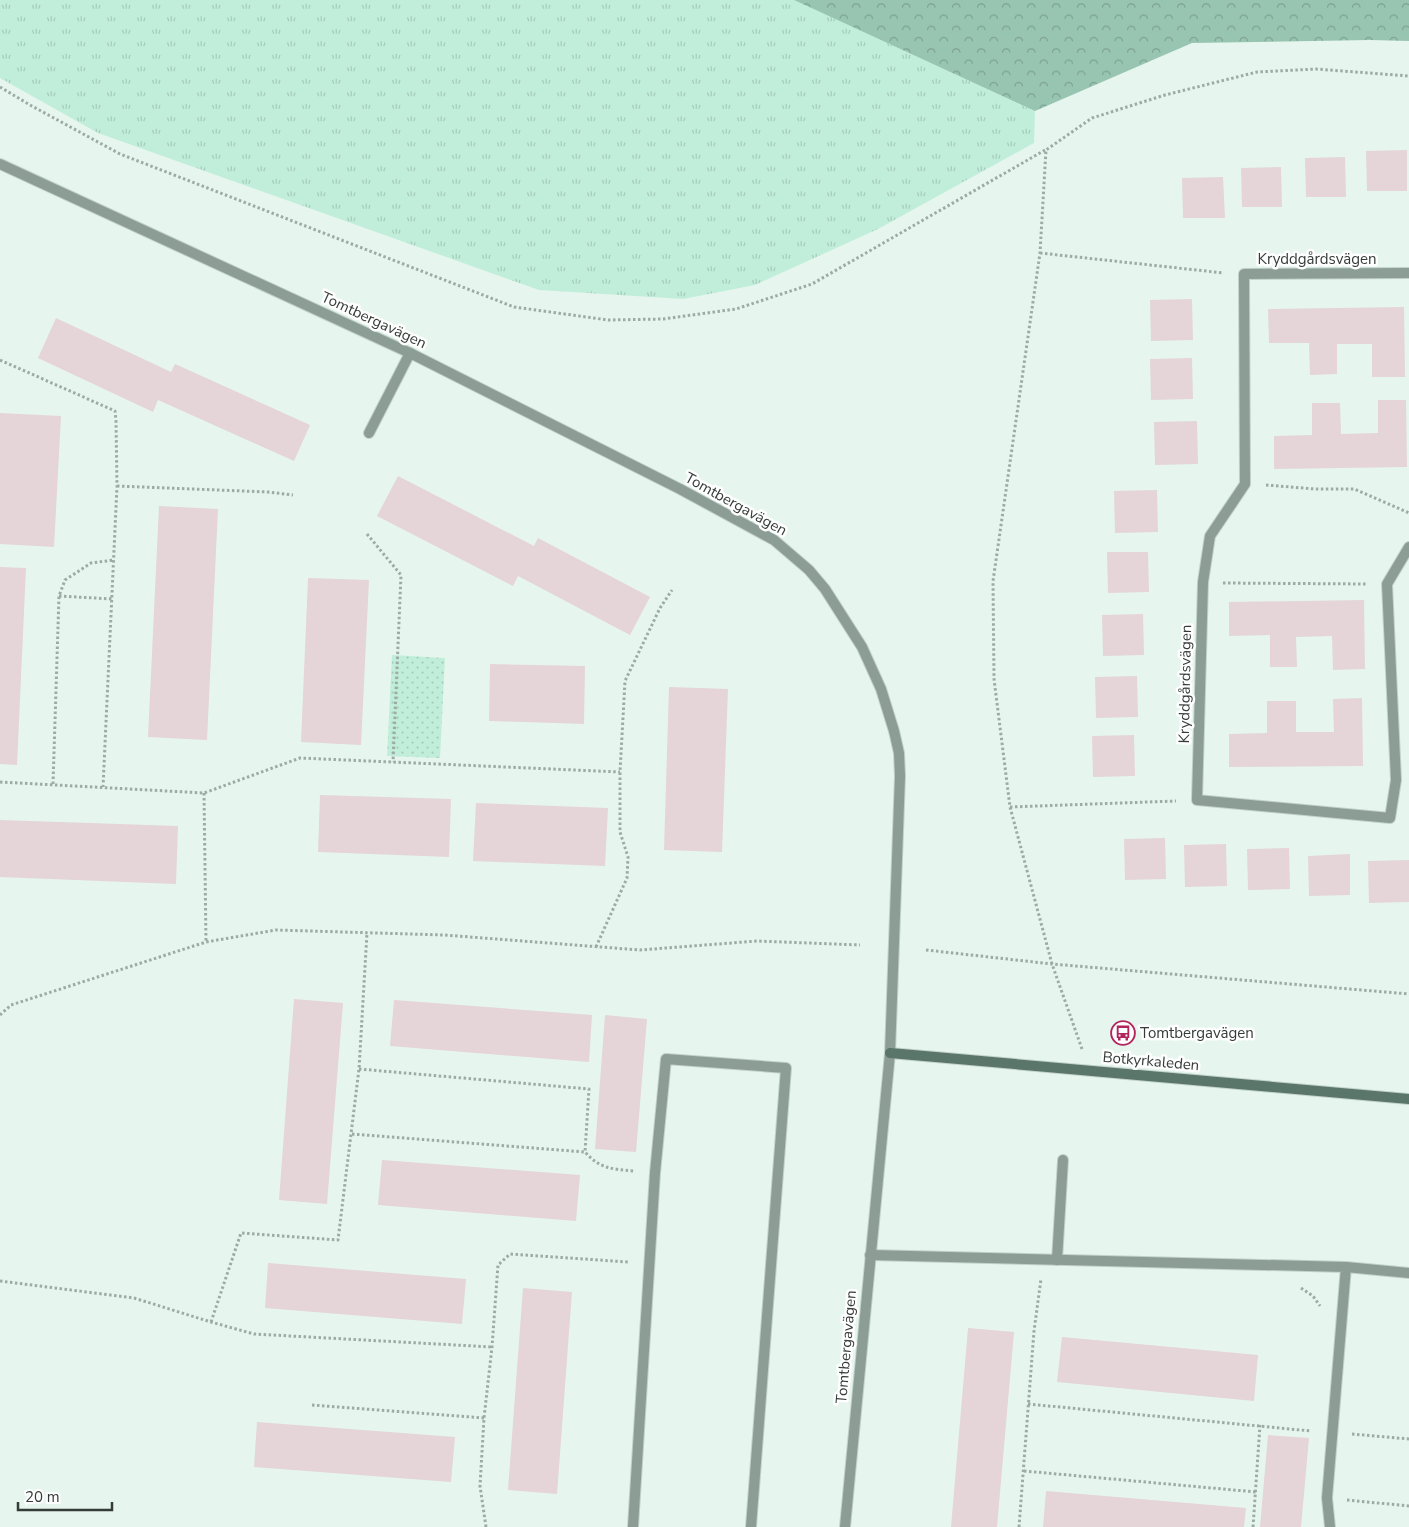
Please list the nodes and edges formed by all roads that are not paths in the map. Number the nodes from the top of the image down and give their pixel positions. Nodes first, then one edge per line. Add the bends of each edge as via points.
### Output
1 (0, 164) edge
2 (1409, 273) edge
3 (410, 353) junction
4 (369, 433) dead end
5 (1409, 547) edge
6 (890, 1053) junction
7 (1409, 1099) edge
8 (1063, 1160) dead end
9 (870, 1256) junction
10 (1057, 1260) junction
11 (1346, 1267) junction
12 (1409, 1273) edge
13 (633, 1527) edge
14 (751, 1527) edge
15 (845, 1527) edge
16 (1330, 1527) edge

1 - 3 street, Tomtbergavägen
2 - 5 street, Kryddgårdsvägen via 1244,274 1245,484 1210,536 1203,582 1197,800 1390,818 1396,780 1387,584
3 - 4 street
3 - 6 street, Tomtbergavägen via 774,540 809,570 825,589 862,647 877,680 899,753
6 - 7 main road, Botkyrkaleden
6 - 9 street, Tomtbergavägen
8 - 10 street
9 - 10 street
9 - 15 street, Tomtbergavägen
10 - 11 street
11 - 12 street
11 - 16 street via 1328,1498
13 - 14 street via 655,1173 666,1059 786,1068

